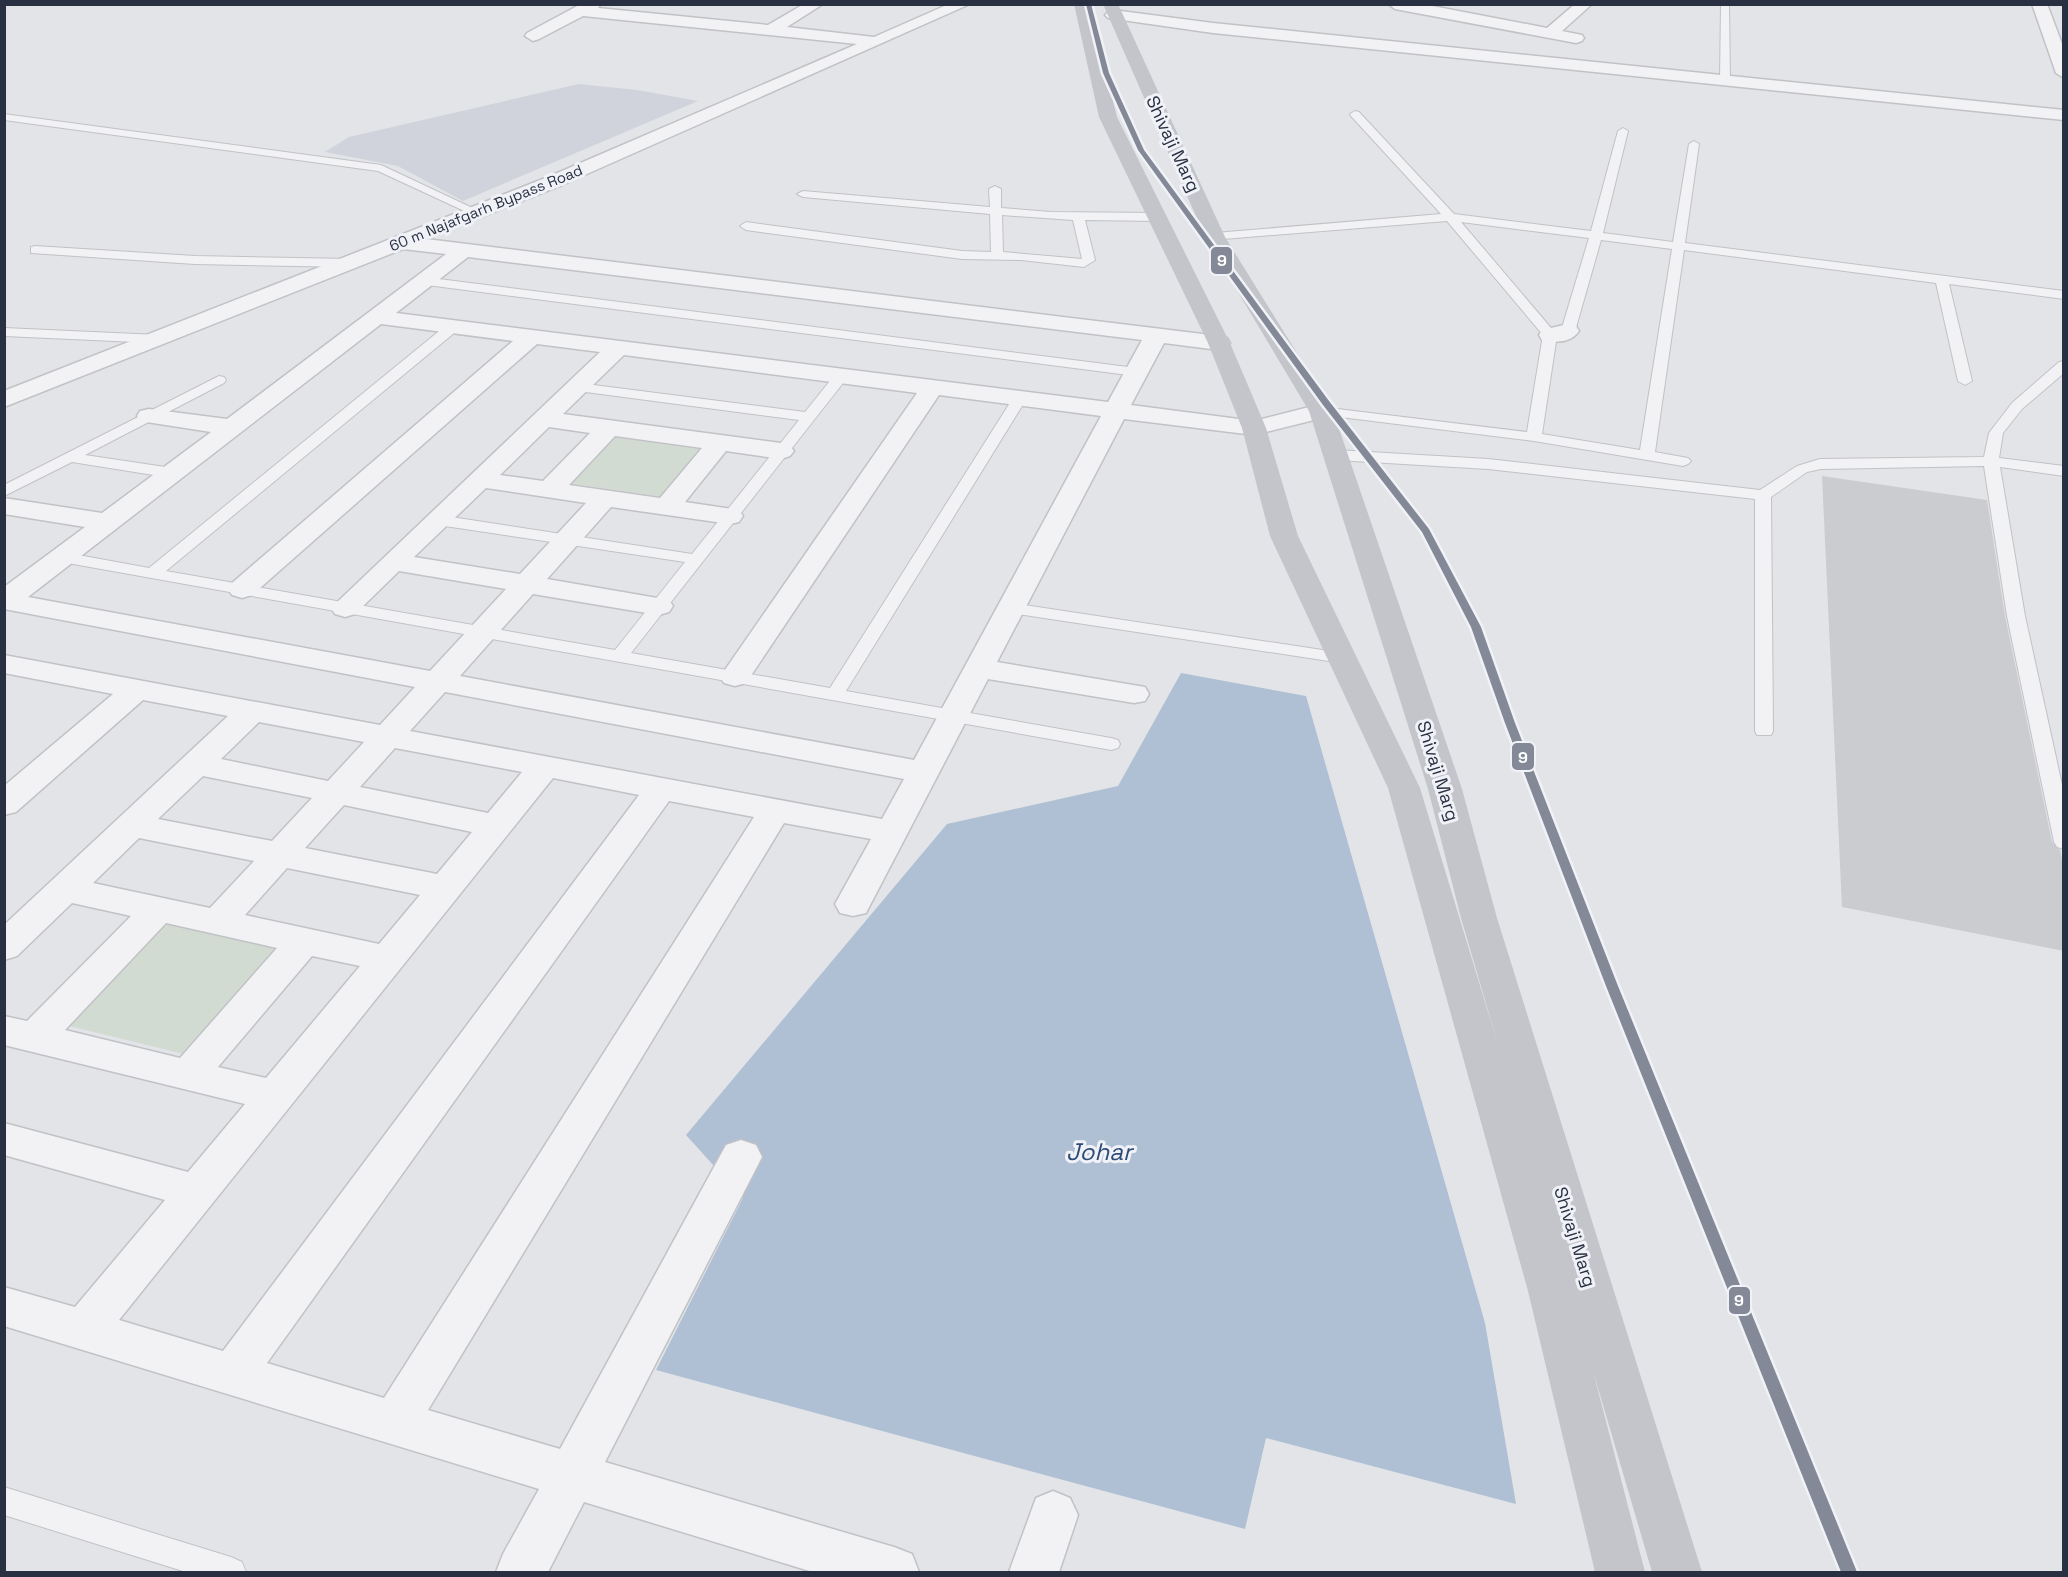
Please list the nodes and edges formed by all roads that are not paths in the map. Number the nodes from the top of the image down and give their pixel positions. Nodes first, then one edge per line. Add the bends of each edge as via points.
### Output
1 (816, 4) edge
2 (934, 4) edge
3 (963, 4) edge
4 (1081, 4) edge
5 (1395, 4) edge
6 (1585, 4) edge
7 (1725, 4) edge
8 (2039, 4) edge
9 (1430, 7) edge
10 (588, 8) edge
11 (700, 10) dead end
12 (1112, 10) edge
13 (1500, 10) dead end
14 (681, 21) junction
15 (1485, 21) junction
16 (771, 30) junction
17 (1550, 33) junction
18 (533, 36) dead end
19 (1576, 38) dead end
20 (855, 39) junction
21 (875, 42) junction
22 (2064, 73) edge
23 (1725, 80) junction
24 (1355, 114) dead end
25 (2064, 115) edge
26 (4, 117) edge
27 (1623, 131) dead end
28 (1694, 144) dead end
29 (995, 189) dead end
30 (803, 194) dead end
31 (470, 209) junction
32 (997, 212) junction
33 (1078, 217) junction
34 (1157, 217) junction
35 (1450, 217) junction
36 (746, 226) dead end
37 (1596, 236) junction
38 (1215, 237) junction
39 (402, 243) junction
40 (1679, 246) junction
41 (35, 250) dead end
42 (462, 252) junction
43 (997, 256) junction
44 (315, 262) junction
45 (352, 263) junction
46 (1942, 280) junction
47 (423, 281) junction
48 (2064, 295) edge
49 (376, 317) junction
50 (454, 327) junction
51 (4, 332) edge
52 (1559, 333) junction
53 (1157, 334) junction
54 (533, 336) junction
55 (119, 337) junction
56 (159, 339) junction
57 (1219, 343) junction
58 (619, 347) junction
59 (2064, 364) edge
60 (1136, 372) junction
61 (842, 375) junction
62 (219, 380) dead end
63 (1965, 381) dead end
64 (4, 382) edge
65 (578, 387) junction
66 (933, 387) junction
67 (1020, 398) junction
68 (4, 400) edge
69 (1117, 409) junction
70 (1321, 411) junction
71 (149, 416) junction
72 (809, 417) junction
73 (543, 419) junction
74 (232, 427) junction
75 (609, 428) junction
76 (1254, 428) junction
77 (1534, 437) junction
78 (720, 443) junction
79 (781, 452) junction
80 (1335, 455) junction
81 (1647, 455) junction
82 (69, 457) junction
83 (1683, 461) dead end
84 (1991, 461) junction
85 (2064, 471) edge
86 (172, 473) junction
87 (481, 480) junction
88 (549, 490) junction
89 (1763, 495) junction
90 (605, 498) junction
91 (8, 506) edge
92 (667, 507) junction
93 (730, 516) junction
94 (438, 520) junction
95 (107, 522) junction
96 (566, 540) junction
97 (62, 557) junction
98 (696, 559) junction
99 (393, 562) junction
100 (153, 573) junction
101 (526, 584) junction
102 (242, 589) junction
103 (5, 601) edge
104 (658, 606) junction
105 (345, 608) junction
106 (1011, 608) junction
107 (482, 632) junction
108 (619, 657) junction
109 (1342, 658) junction
110 (18, 667) edge
111 (979, 668) junction
112 (735, 677) junction
113 (437, 681) junction
114 (137, 689) junction
115 (4, 691) edge
116 (1134, 694) dead end
117 (835, 695) junction
118 (252, 711) junction
119 (953, 716) junction
120 (1764, 731) dead end
121 (387, 736) junction
122 (1111, 744) dead end
123 (196, 764) junction
124 (545, 766) junction
125 (924, 772) junction
126 (661, 788) junction
127 (336, 793) junction
128 (4, 804) edge
129 (775, 810) junction
130 (132, 825) junction
131 (496, 826) junction
132 (892, 832) junction
133 (2064, 842) edge
134 (280, 854) junction
135 (446, 888) junction
136 (65, 889) junction
137 (853, 904) dead end
138 (159, 909) junction
139 (218, 922) junction
140 (304, 941) junction
141 (4, 946) edge
142 (387, 959) junction
143 (19, 1034) edge
144 (188, 1075) junction
145 (275, 1096) junction
146 (4, 1139) edge
147 (741, 1157) dead end
148 (197, 1192) junction
149 (4, 1306) edge
150 (84, 1330) junction
151 (232, 1375) junction
152 (394, 1423) junction
153 (572, 1476) junction
154 (4, 1501) edge
155 (1053, 1515) dead end
156 (231, 1572) edge
157 (521, 1572) edge
158 (894, 1572) edge
159 (1034, 1572) edge
160 (1620, 1572) edge
161 (1677, 1572) edge

1 - 16 street
2 - 20 street, 60 m Najafgarh Bypass Road
3 - 21 street, 60 m Najafgarh Bypass Road
4 - 34 main road, Shivaji Marg via 1108,117
5 - 9 street
6 - 17 street
7 - 23 lane
8 - 22 street
9 - 15 street
10 - 14 street
10 - 18 street
11 - 14 street
12 - 23 street
12 - 38 main road, Shivaji Marg
13 - 15 street
14 - 16 street
15 - 17 street
16 - 20 street
17 - 19 street
20 - 21 street
20 - 31 street, 60 m Najafgarh Bypass Road
21 - 31 street, 60 m Najafgarh Bypass Road
23 - 25 street
24 - 35 lane
26 - 31 lane via 381,168
27 - 37 lane
28 - 40 lane
29 - 32 lane
30 - 32 lane
31 - 39 street, 60 m Najafgarh Bypass Road
31 - 44 street, 60 m Najafgarh Bypass Road
32 - 33 lane
32 - 43 lane
33 - 34 lane
33 - 43 lane via 1088,262
34 - 57 main road, Shivaji Marg
35 - 37 lane
35 - 38 lane
35 - 52 lane
36 - 43 lane via 962,255
37 - 40 lane
37 - 52 lane
38 - 70 main road, Shivaji Marg
39 - 42 street
39 - 45 street, 60 m Najafgarh Bypass Road
40 - 46 lane
40 - 81 lane
41 - 44 lane via 195,260
42 - 47 street
42 - 53 street
44 - 45 lane
44 - 55 street, 60 m Najafgarh Bypass Road
45 - 56 street, 60 m Najafgarh Bypass Road
46 - 48 lane
46 - 63 lane
47 - 49 street
47 - 60 lane
49 - 50 street
49 - 74 street
50 - 54 street
50 - 100 lane
51 - 55 lane
52 - 77 lane
53 - 57 street
53 - 60 street
54 - 58 street
54 - 102 street
55 - 56 lane
55 - 64 street, 60 m Najafgarh Bypass Road
56 - 68 street, 60 m Najafgarh Bypass Road
57 - 76 main road, Shivaji Marg
58 - 61 street
58 - 65 street
59 - 84 lane via 2017,406 1996,433
60 - 69 street
61 - 66 street
61 - 72 lane
62 - 71 lane
65 - 72 lane
65 - 73 street
66 - 67 street
66 - 112 street
67 - 69 street
67 - 117 lane
69 - 76 street
69 - 106 street
70 - 76 street
70 - 77 lane
70 - 80 main road, Shivaji Marg
71 - 74 street
71 - 82 lane
72 - 79 lane
73 - 75 street
73 - 87 street
74 - 86 street
75 - 78 street
75 - 88 street
76 - 109 main road, Shivaji Marg via 1284,536
77 - 81 lane
78 - 79 street
78 - 92 street
79 - 93 lane
80 - 89 lane via 1488,464
80 - 161 main road, Shivaji Marg via 1445,789 1479,918
81 - 83 lane
82 - 86 lane
82 - 91 lane
84 - 85 lane
84 - 89 lane via 1820,464 1802,469
84 - 133 lane via 2016,616
86 - 95 street
87 - 88 street
87 - 94 street
88 - 90 street
89 - 120 lane
90 - 92 street
90 - 96 street
91 - 95 street
92 - 93 street
93 - 98 lane
94 - 96 lane
94 - 99 street
95 - 97 street
96 - 98 lane
96 - 101 street
97 - 100 lane
97 - 103 street
98 - 104 lane
99 - 101 street
99 - 105 street
100 - 102 lane
101 - 104 street
101 - 107 street
102 - 105 lane
103 - 113 street
104 - 108 lane
105 - 107 lane
106 - 109 lane
106 - 111 street
107 - 108 lane
107 - 113 street
108 - 112 lane
109 - 160 main road, Shivaji Marg via 1404,788 1550,1291
110 - 114 street
110 - 115 street
111 - 116 street
111 - 119 street
112 - 117 lane
113 - 121 street
113 - 125 street
114 - 118 street
114 - 128 street
117 - 119 lane
118 - 121 street
118 - 123 street
119 - 122 lane
119 - 125 street
121 - 124 street
121 - 127 street
123 - 127 street
123 - 130 street
124 - 126 street
124 - 131 street
125 - 132 street
126 - 129 street
126 - 151 street
127 - 131 street
127 - 134 street
129 - 132 street
129 - 152 street
130 - 134 street
130 - 136 street
131 - 135 street
132 - 137 street
134 - 135 street
134 - 139 street
135 - 142 street
136 - 138 street
136 - 141 street
138 - 139 street
138 - 143 street
139 - 140 street
140 - 142 street
140 - 144 street
142 - 145 street
143 - 144 street
144 - 145 street
145 - 148 street
146 - 148 street
147 - 153 street
148 - 150 street
149 - 150 street
150 - 151 street
151 - 152 street
152 - 153 street
153 - 157 street
153 - 158 street
154 - 156 lane
155 - 159 street

